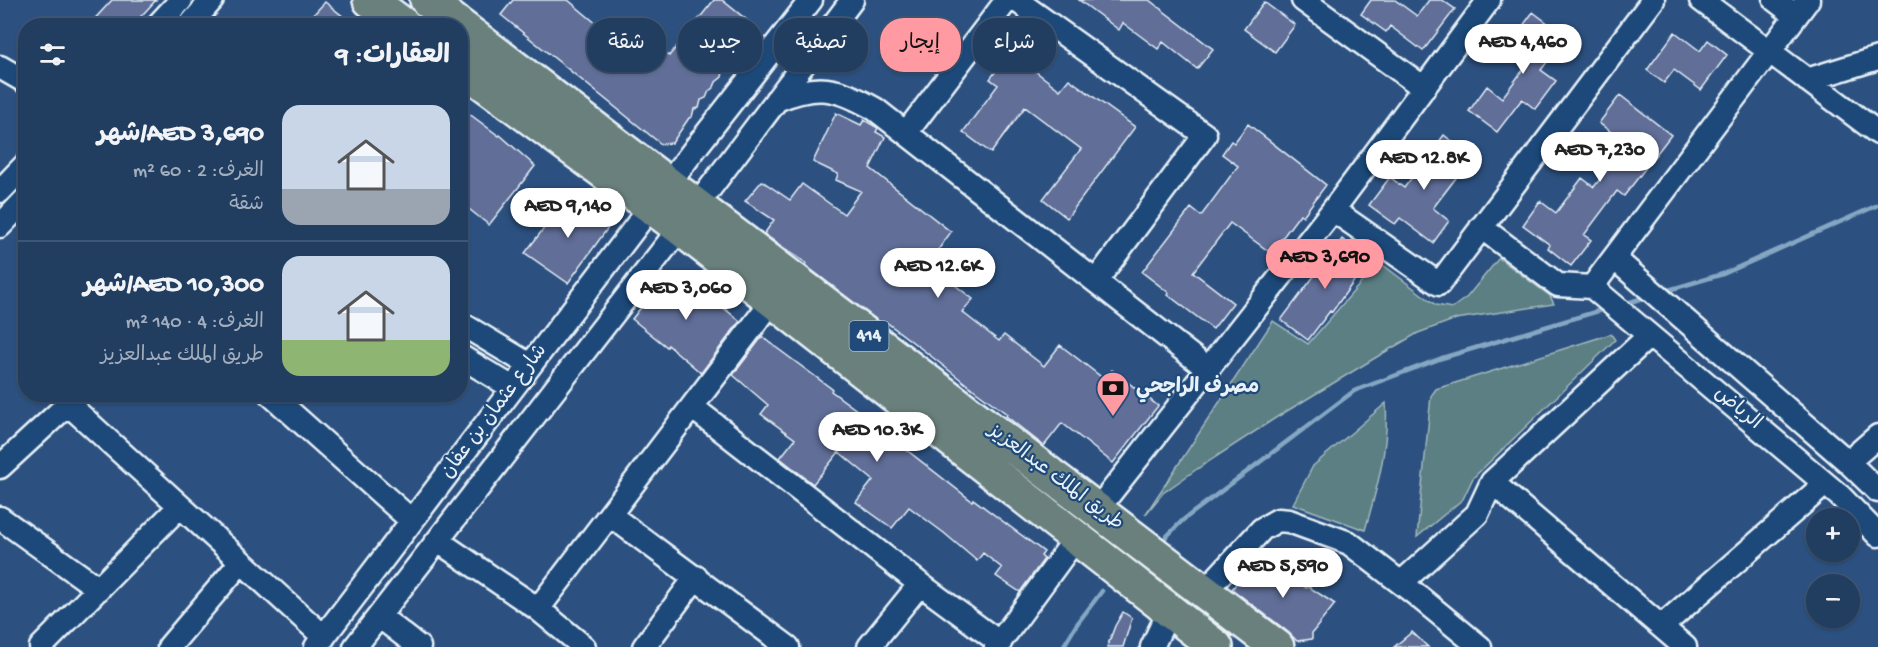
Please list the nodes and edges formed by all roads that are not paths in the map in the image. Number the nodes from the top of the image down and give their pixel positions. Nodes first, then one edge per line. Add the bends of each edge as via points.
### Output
1 (181, 0) edge
2 (212, 0) edge
3 (370, 0) edge
4 (427, 0) edge
5 (811, 0) edge
6 (852, 0) edge
7 (1007, 0) edge
8 (1016, 0) edge
9 (1303, 0) edge
10 (1489, 0) edge
11 (1653, 0) edge
12 (1701, 0) edge
13 (1775, 0) edge
14 (1802, 8) edge
15 (164, 18) edge
16 (196, 18) edge
17 (394, 18) edge
18 (450, 18) edge
19 (468, 32) edge
20 (1769, 52) junction
21 (1878, 58) edge
22 (0, 67) edge
23 (468, 71) edge
24 (18, 77) edge
25 (1807, 80) junction
26 (1424, 88) junction
27 (776, 100) junction
28 (906, 133) junction
29 (1878, 133) edge
30 (18, 172) edge
31 (664, 189) junction
32 (0, 191) edge
33 (18, 207) edge
34 (1333, 210) junction
35 (692, 211) junction
36 (0, 226) edge
37 (1481, 227) junction
38 (1614, 258) junction
39 (1096, 281) junction
40 (1592, 287) junction
41 (773, 300) junction
42 (468, 328) edge
43 (1649, 336) junction
44 (468, 361) edge
45 (530, 365) junction
46 (1208, 369) junction
47 (513, 388) junction
48 (70, 402) edge
49 (76, 402) edge
50 (279, 402) edge
51 (692, 407) junction
52 (1878, 436) edge
53 (1848, 462) junction
54 (0, 467) edge
55 (1492, 482) junction
56 (1825, 484) junction
57 (1878, 491) edge
58 (180, 506) junction
59 (1097, 510) junction
60 (610, 515) junction
61 (0, 518) edge
62 (412, 521) junction
63 (1878, 535) edge
64 (1076, 538) junction
65 (438, 540) junction
66 (241, 561) junction
67 (696, 577) junction
68 (1401, 583) junction
69 (920, 584) junction
70 (99, 589) junction
71 (1204, 592) junction
72 (538, 609) junction
73 (1169, 611) junction
74 (379, 616) junction
75 (1662, 626) junction
76 (320, 642) edge
77 (406, 643) edge
78 (998, 645) edge
79 (41, 647) edge
80 (169, 647) edge
81 (355, 647) edge
82 (584, 647) edge
83 (645, 647) edge
84 (788, 647) edge
85 (869, 647) edge
86 (1152, 647) edge
87 (1216, 647) edge
88 (1277, 647) edge
89 (1480, 647) edge
90 (1685, 647) edge

1 - 15 street
2 - 16 street
3 - 17 highway
4 - 18 highway, طريق الملك عبدالعزيز / 414
5 - 31 street, شارع عثمان بن عفان
6 - 27 street, شارع عثمان بن عفان
7 - 28 street
8 - 39 street via 1205,135
9 - 26 street
10 - 26 street
11 - 37 street
12 - 20 street
13 - 14 street
14 - 20 street
19 - 31 highway, طريق الملك عبدالعزيز / 414
20 - 25 street
20 - 38 street
21 - 25 street
22 - 24 street
23 - 31 highway, طريق الملك عبدالعزيز / 414
25 - 29 street
26 - 34 street
27 - 28 street via 798,91 835,90 875,109
27 - 35 street, شارع عثمان بن عفان
28 - 39 street
30 - 32 street
31 - 35 highway, طريق الملك عبدالعزيز / 414
31 - 45 street, شارع عثمان بن عفان
33 - 36 street
34 - 37 street via 1439,284
34 - 46 street
35 - 41 highway, طريق الملك عبدالعزيز / 414
35 - 59 highway, طريق الملك عبدالعزيز / 414
35 - 65 street, شارع عثمان بن عفان
37 - 40 street via 1557,285
38 - 40 street
38 - 53 street, الرياض
39 - 46 street
40 - 43 street, الرياض
41 - 51 street
41 - 64 highway, طريق الملك عبدالعزيز / 414
42 - 45 street
43 - 55 street
43 - 56 street, الرياض
44 - 47 street
45 - 47 street, شارع عثمان بن عفان
46 - 59 street
47 - 62 street, شارع عثمان بن عفان
48 - 54 street
49 - 58 street
50 - 62 street
51 - 60 street
51 - 69 street
52 - 53 street
53 - 57 street, الرياض
55 - 68 street via 1477,514
55 - 75 street
56 - 63 street, الرياض
56 - 75 street
58 - 66 street
58 - 70 street
59 - 71 highway, طريق الملك عبدالعزيز / 414
60 - 67 street
60 - 72 street
61 - 70 street
62 - 76 street, شارع عثمان بن عفان
64 - 73 highway, طريق الملك عبدالعزيز / 414
64 - 78 street
65 - 72 street
65 - 74 street, شارع عثمان بن عفان
66 - 76 street
66 - 80 street
67 - 83 street
67 - 84 street
68 - 71 street via 1349,543 1278,520 1262,529
68 - 89 street
69 - 78 street
69 - 85 street
70 - 79 street
71 - 88 highway, طريق الملك عبدالعزيز / 414
72 - 82 street
73 - 86 street
73 - 87 highway, طريق الملك عبدالعزيز / 414
74 - 77 street
74 - 81 street, شارع عثمان بن عفان
75 - 90 street

